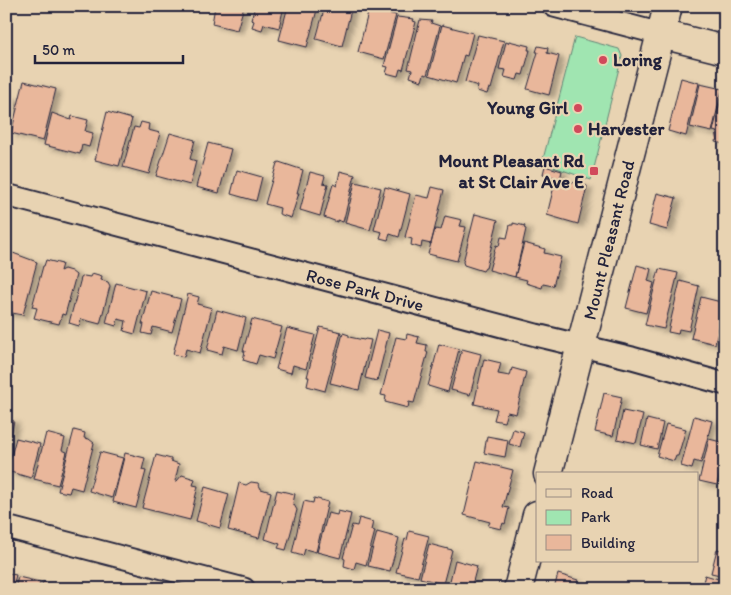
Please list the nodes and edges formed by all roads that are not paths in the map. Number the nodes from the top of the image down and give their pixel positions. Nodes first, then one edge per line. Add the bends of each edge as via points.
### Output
1 (554, 6) edge
2 (668, 6) edge
3 (662, 34) junction
4 (725, 50) edge
5 (6, 195) edge
6 (582, 345) junction
7 (725, 384) edge
8 (549, 472) edge
9 (536, 519) edge
10 (6, 527) edge
11 (240, 588) edge
12 (518, 589) edge

1 - 3 street
2 - 3 main road, Mount Pleasant Road
3 - 4 main road
3 - 6 main road, Mount Pleasant Road
5 - 6 street, Rose Park Drive
6 - 7 street, Rose Park Drive
6 - 8 main road, Mount Pleasant Road
9 - 12 main road
10 - 11 street

